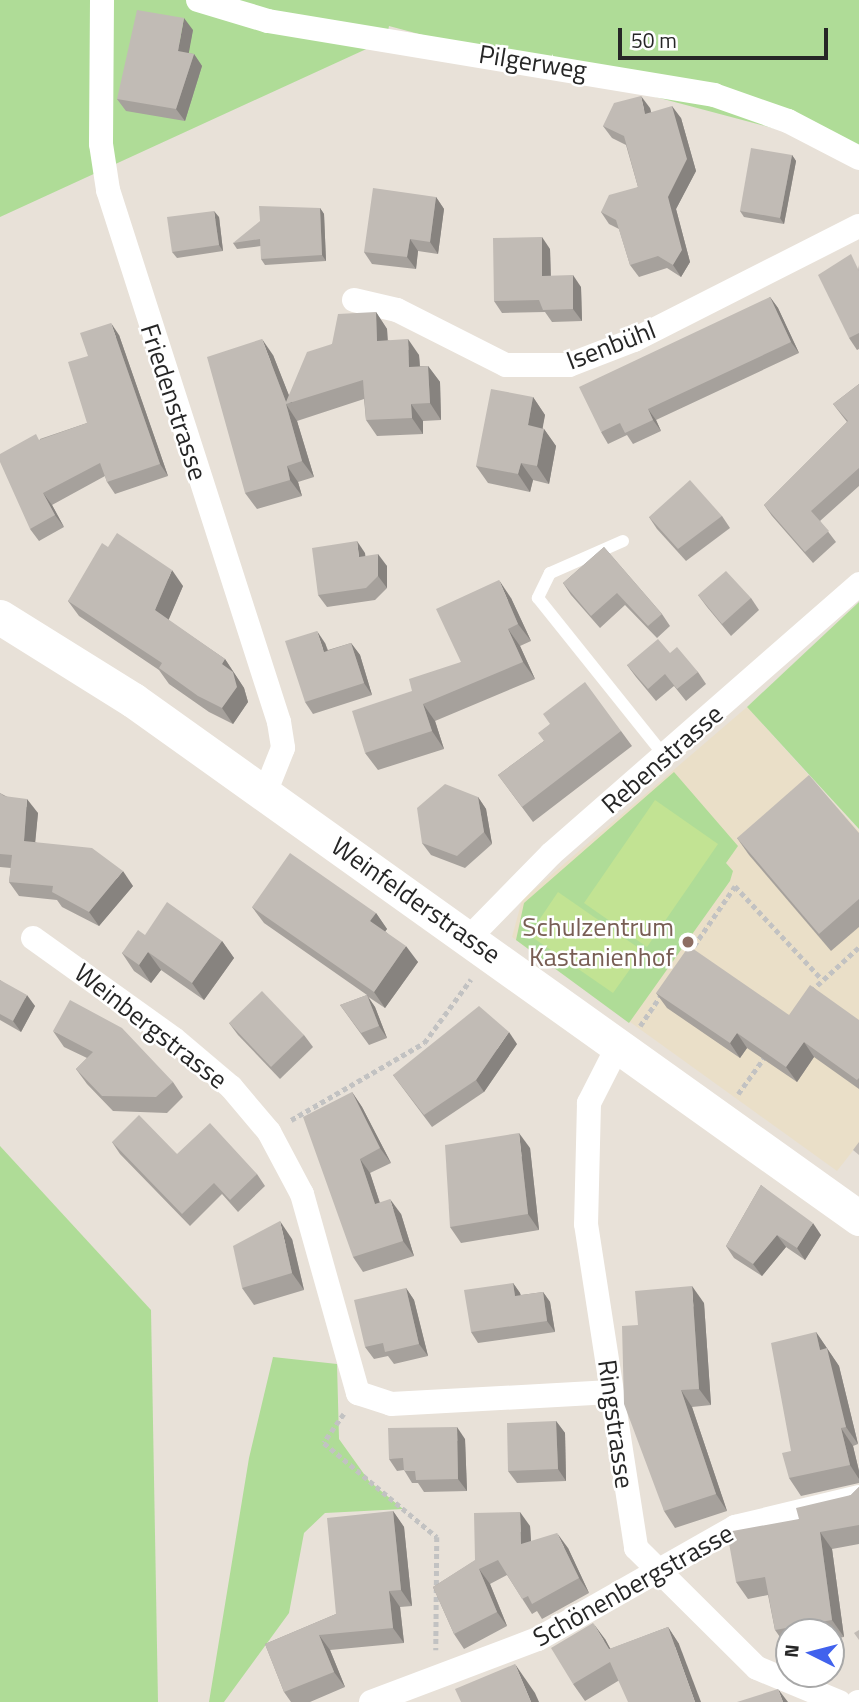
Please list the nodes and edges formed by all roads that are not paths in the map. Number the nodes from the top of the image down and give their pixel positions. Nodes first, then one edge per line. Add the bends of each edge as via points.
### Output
1 (102, 0) edge
2 (198, 0) edge
3 (859, 158) edge
4 (859, 226) edge
5 (354, 300) dead end
6 (623, 541) dead end
7 (859, 584) edge
8 (0, 617) edge
9 (666, 758) junction
10 (265, 793) junction
11 (33, 938) dead end
12 (480, 946) junction
13 (620, 1049) junction
14 (859, 1218) edge
15 (611, 1392) junction
16 (859, 1497) edge
17 (652, 1569) junction
18 (371, 1702) edge
19 (839, 1702) edge

1 - 10 street, Friedenstrasse via 100,96 108,190 279,722 283,748
2 - 3 street, Pilgerweg via 268,21 714,95 788,121
4 - 5 street, Isenbühl via 634,340 569,365 506,365 397,310
6 - 9 lane via 551,572 538,598
7 - 9 street, Rebenstrasse
8 - 10 main road, Weinfelderstrasse
9 - 12 street, Rebenstrasse via 551,854
10 - 12 main road, Weinfelderstrasse
11 - 15 street, Weinbergstrasse via 174,1039 231,1087 269,1132 302,1194 358,1393 391,1404
12 - 13 main road, Weinfelderstrasse
13 - 14 main road, Weinfelderstrasse
13 - 15 street, Ringstrasse via 589,1103 584,1160 586,1224
15 - 17 street, Ringstrasse via 631,1534
16 - 17 street, Schönenbergstrasse via 735,1527
17 - 18 street, Schönenbergstrasse via 567,1625 443,1678
17 - 19 street, Ringstrasse via 757,1668

